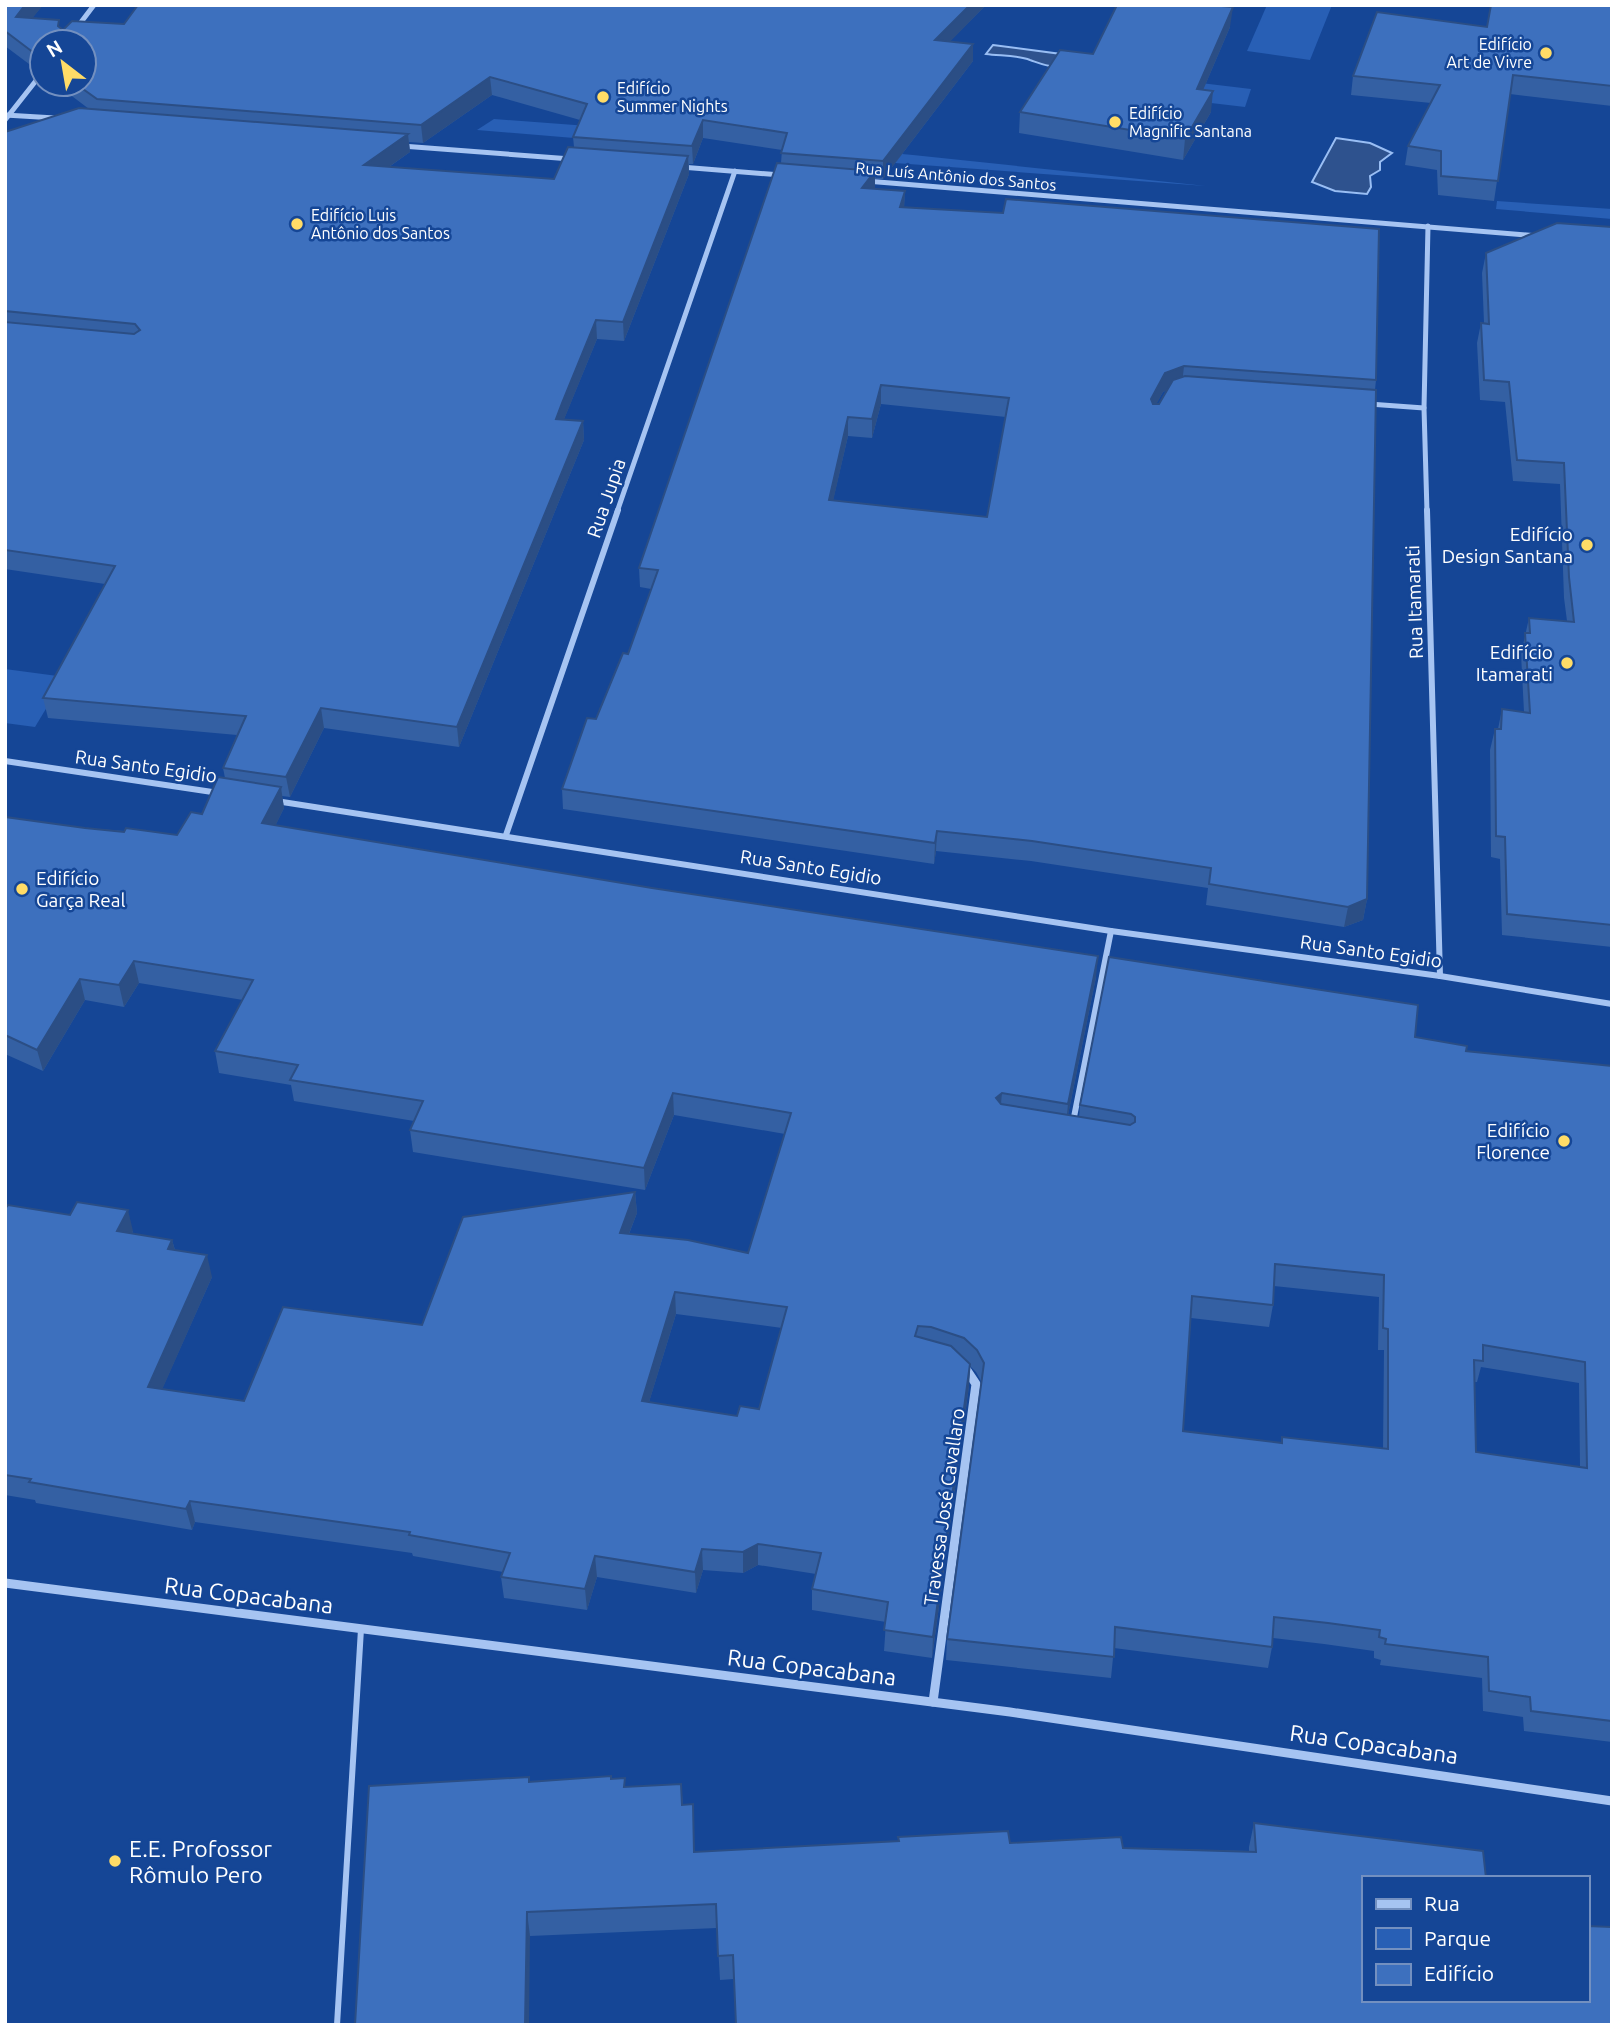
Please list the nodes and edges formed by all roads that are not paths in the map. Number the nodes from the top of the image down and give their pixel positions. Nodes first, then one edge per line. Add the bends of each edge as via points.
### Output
1 (94, 5) edge
2 (77, 28) edge
3 (28, 90) edge
4 (7, 116) edge
5 (64, 119) edge
6 (392, 145) edge
7 (584, 160) edge
8 (680, 167) edge
9 (735, 171) junction
10 (790, 175) edge
11 (860, 181) edge
12 (1428, 226) junction
13 (1546, 236) edge
14 (1357, 403) edge
15 (1424, 408) junction
16 (5, 761) edge
17 (222, 793) edge
18 (262, 799) edge
19 (506, 835) junction
20 (1111, 931) junction
21 (1440, 976) junction
22 (1612, 1004) edge
23 (1071, 1130) edge
24 (958, 1363) edge
25 (5, 1583) edge
26 (361, 1629) junction
27 (933, 1702) junction
28 (1612, 1801) edge
29 (337, 2025) edge

1 - 2 street
3 - 4 street
4 - 5 street
6 - 7 street
8 - 9 street
9 - 10 street
9 - 19 street, Rua Jupia
11 - 12 street, Rua Luís Antônio dos Santos
12 - 13 street, Rua Luís Antônio dos Santos
12 - 15 street, Rua Itamarati
14 - 15 street
15 - 21 street, Rua Itamarati
16 - 17 street, Rua Santo Egidio
18 - 19 street, Rua Santo Egidio
19 - 20 street, Rua Santo Egidio
20 - 21 street, Rua Santo Egidio
20 - 23 street
21 - 22 street, Rua Santo Egidio
24 - 27 street, Travessa José Cavallaro via 967,1368 976,1384
25 - 26 street, Rua Copacabana
26 - 27 street, Rua Copacabana
26 - 29 lane
27 - 28 street, Rua Copacabana

